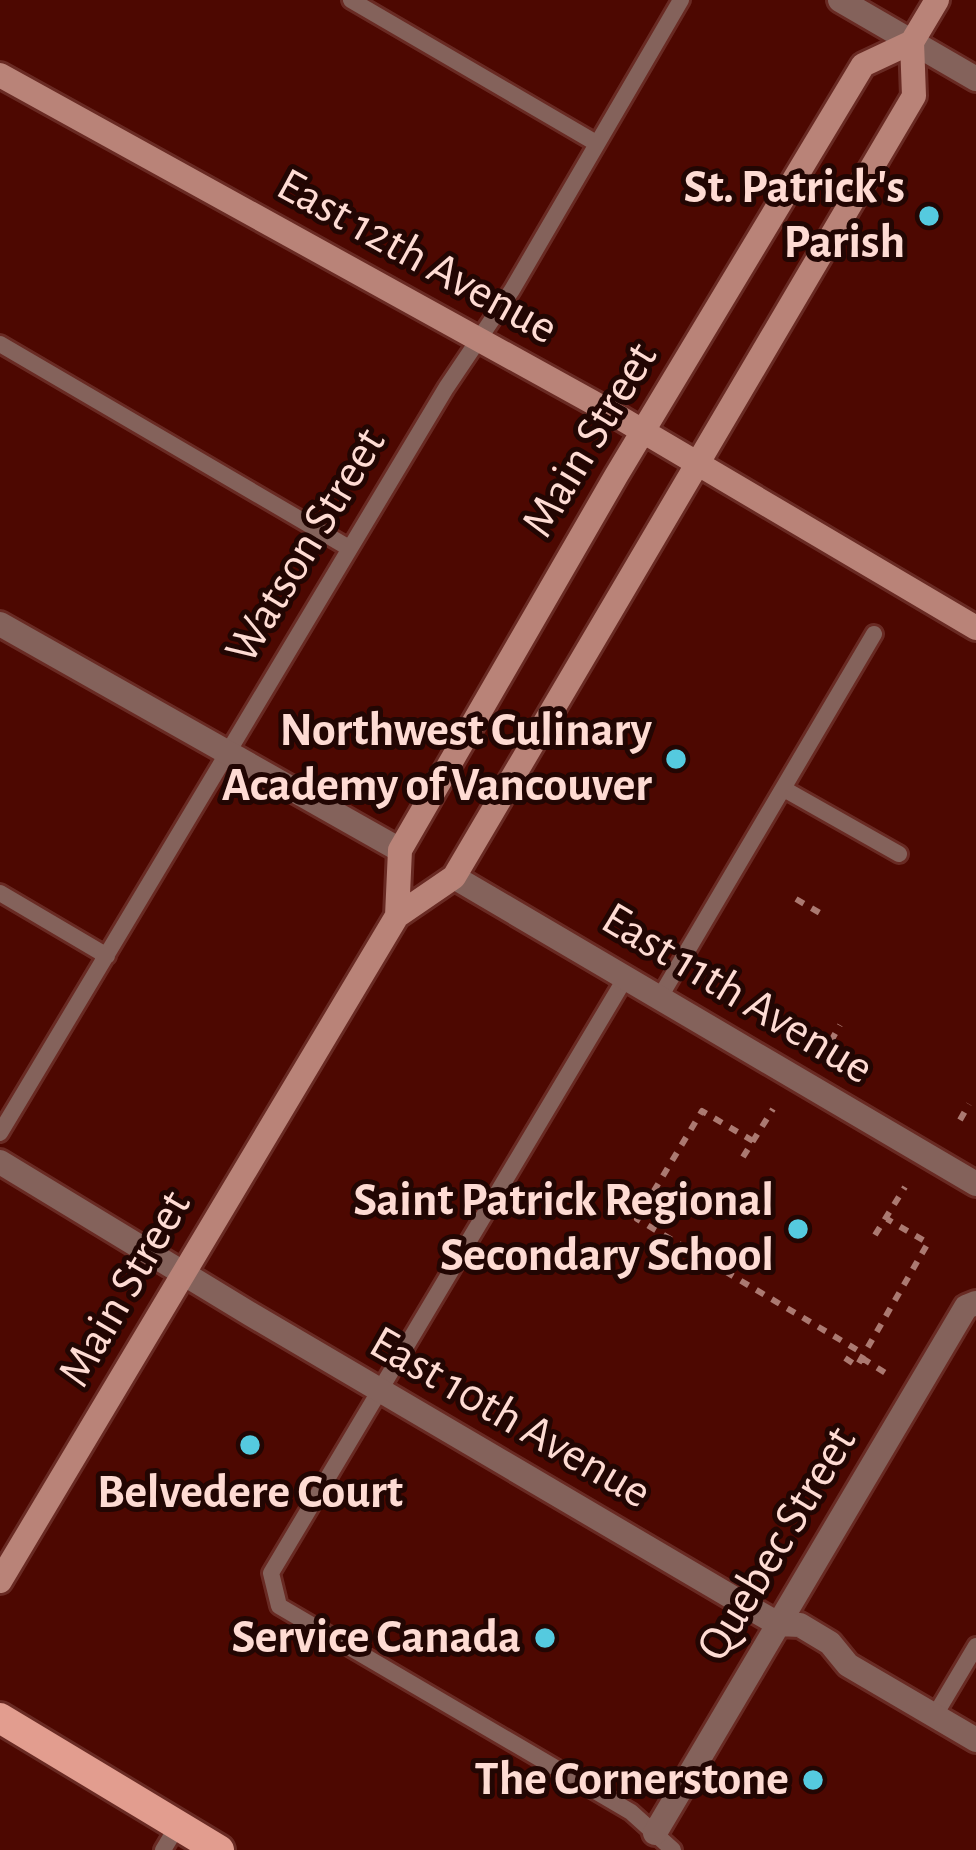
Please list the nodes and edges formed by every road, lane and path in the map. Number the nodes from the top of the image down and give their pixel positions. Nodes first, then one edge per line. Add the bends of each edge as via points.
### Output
1 (351, 0) edge
2 (681, 0) edge
3 (840, 0) edge
4 (937, 0) edge
5 (912, 42) junction
6 (0, 75) edge
7 (976, 80) edge
8 (596, 143) junction
9 (478, 339) junction
10 (0, 344) edge
11 (643, 431) junction
12 (696, 463) junction
13 (349, 548) junction
14 (0, 624) edge
15 (976, 628) edge
16 (874, 634) dead end
17 (228, 755) junction
18 (784, 789) junction
19 (400, 850) junction
20 (899, 854) dead end
21 (454, 878) junction
22 (0, 893) edge
23 (796, 899) dead end
24 (397, 916) junction
25 (826, 916) dead end
26 (107, 956) junction
27 (626, 977) junction
28 (660, 997) junction
29 (841, 1025) dead end
30 (822, 1057) dead end
31 (970, 1104) dead end
32 (773, 1108) dead end
33 (960, 1120) dead end
34 (0, 1133) edge
35 (754, 1141) junction
36 (743, 1157) dead end
37 (0, 1162) edge
38 (976, 1184) edge
39 (905, 1186) dead end
40 (887, 1219) junction
41 (875, 1235) dead end
42 (184, 1272) junction
43 (976, 1303) edge
44 (863, 1356) junction
45 (845, 1358) dead end
46 (887, 1374) dead end
47 (381, 1390) junction
48 (0, 1581) edge
49 (778, 1624) junction
50 (976, 1646) edge
51 (935, 1715) junction
52 (0, 1718) edge
53 (976, 1740) edge
54 (171, 1838) edge
55 (664, 1842) edge
56 (219, 1850) edge

1 - 8 lane
2 - 8 lane, Watson Street
3 - 5 street
4 - 5 main road, Main Street
5 - 7 street
5 - 11 main road, Main Street via 863,65
5 - 12 main road, Main Street via 914,96
6 - 9 main road, East 12th Avenue
8 - 9 lane, Watson Street
9 - 11 main road, East 12th Avenue
9 - 13 lane, Watson Street
10 - 13 lane
11 - 12 main road, East 12th Avenue
11 - 19 main road, Main Street
12 - 15 main road, East 12th Avenue
12 - 21 main road, Main Street
13 - 17 lane, Watson Street
14 - 17 street
16 - 18 lane
17 - 19 street
17 - 26 lane, Watson Street
18 - 20 lane
18 - 28 lane
19 - 24 main road, Main Street
21 - 24 main road, Main Street
21 - 27 street, East 11th Avenue
22 - 26 lane
23 - 25 path
24 - 42 main road, Main Street
26 - 34 lane, Watson Street
27 - 28 street, East 11th Avenue
27 - 47 lane
28 - 38 street, East 11th Avenue
29 - 30 path
31 - 33 path
32 - 35 path
35 - 36 path
35 - 44 path via 702,1111 637,1220
37 - 42 street, East 10th Avenue
39 - 40 path
40 - 41 path
40 - 44 path via 928,1243
42 - 47 street, East 10th Avenue
42 - 48 main road, Main Street
43 - 49 street, Quebec Street via 966,1307
44 - 45 path via 857,1366
44 - 46 path
47 - 49 street, East 10th Avenue
47 - 55 lane via 271,1573 279,1606 631,1812
49 - 51 street, East 10th Avenue via 800,1625 848,1665
49 - 55 street, Quebec Street
50 - 51 lane
51 - 53 street, East 10th Avenue
52 - 54 main road
54 - 56 main road

